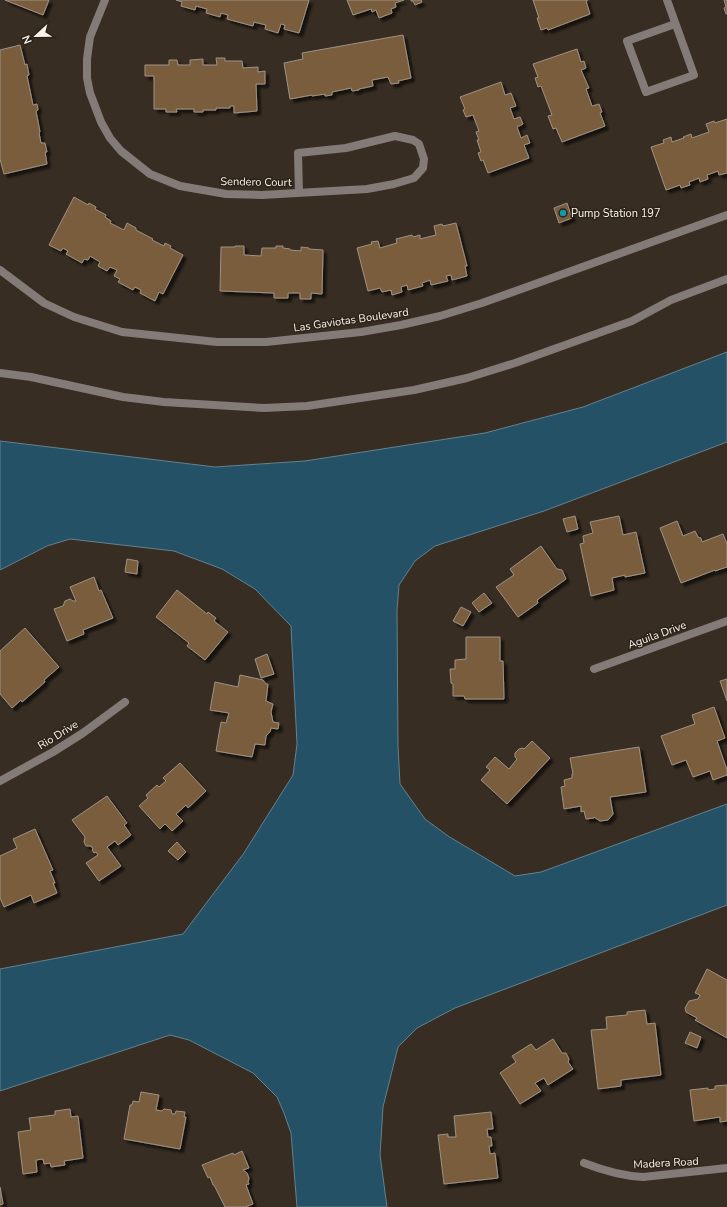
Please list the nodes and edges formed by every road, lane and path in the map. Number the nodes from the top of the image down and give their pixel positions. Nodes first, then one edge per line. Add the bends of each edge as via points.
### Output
1 (105, 0) edge
2 (667, 0) edge
3 (676, 24) junction
4 (299, 193) junction
5 (727, 215) edge
6 (0, 270) edge
7 (727, 279) edge
8 (0, 373) edge
9 (727, 621) edge
10 (594, 669) dead end
11 (125, 702) dead end
12 (0, 781) edge
13 (584, 1163) dead end
14 (727, 1168) edge

1 - 4 street, Sendero Court via 90,37 87,78 101,122 121,150 150,174 180,186 226,194
2 - 3 street
3 - 3 street via 627,41 646,92 694,75
4 - 4 street, Sendero Court via 367,189 414,178 423,168 424,159 419,144 395,136 346,148 298,153
5 - 6 street, Las Gaviotas Boulevard via 440,316 361,332 266,342 217,342 122,332 74,317 44,303
7 - 8 street via 671,300 632,321 467,378 414,390 307,406 264,408 164,402
9 - 10 street, Aguila Drive
11 - 12 street, Rio Drive via 53,752
13 - 14 street, Madera Road via 632,1177

